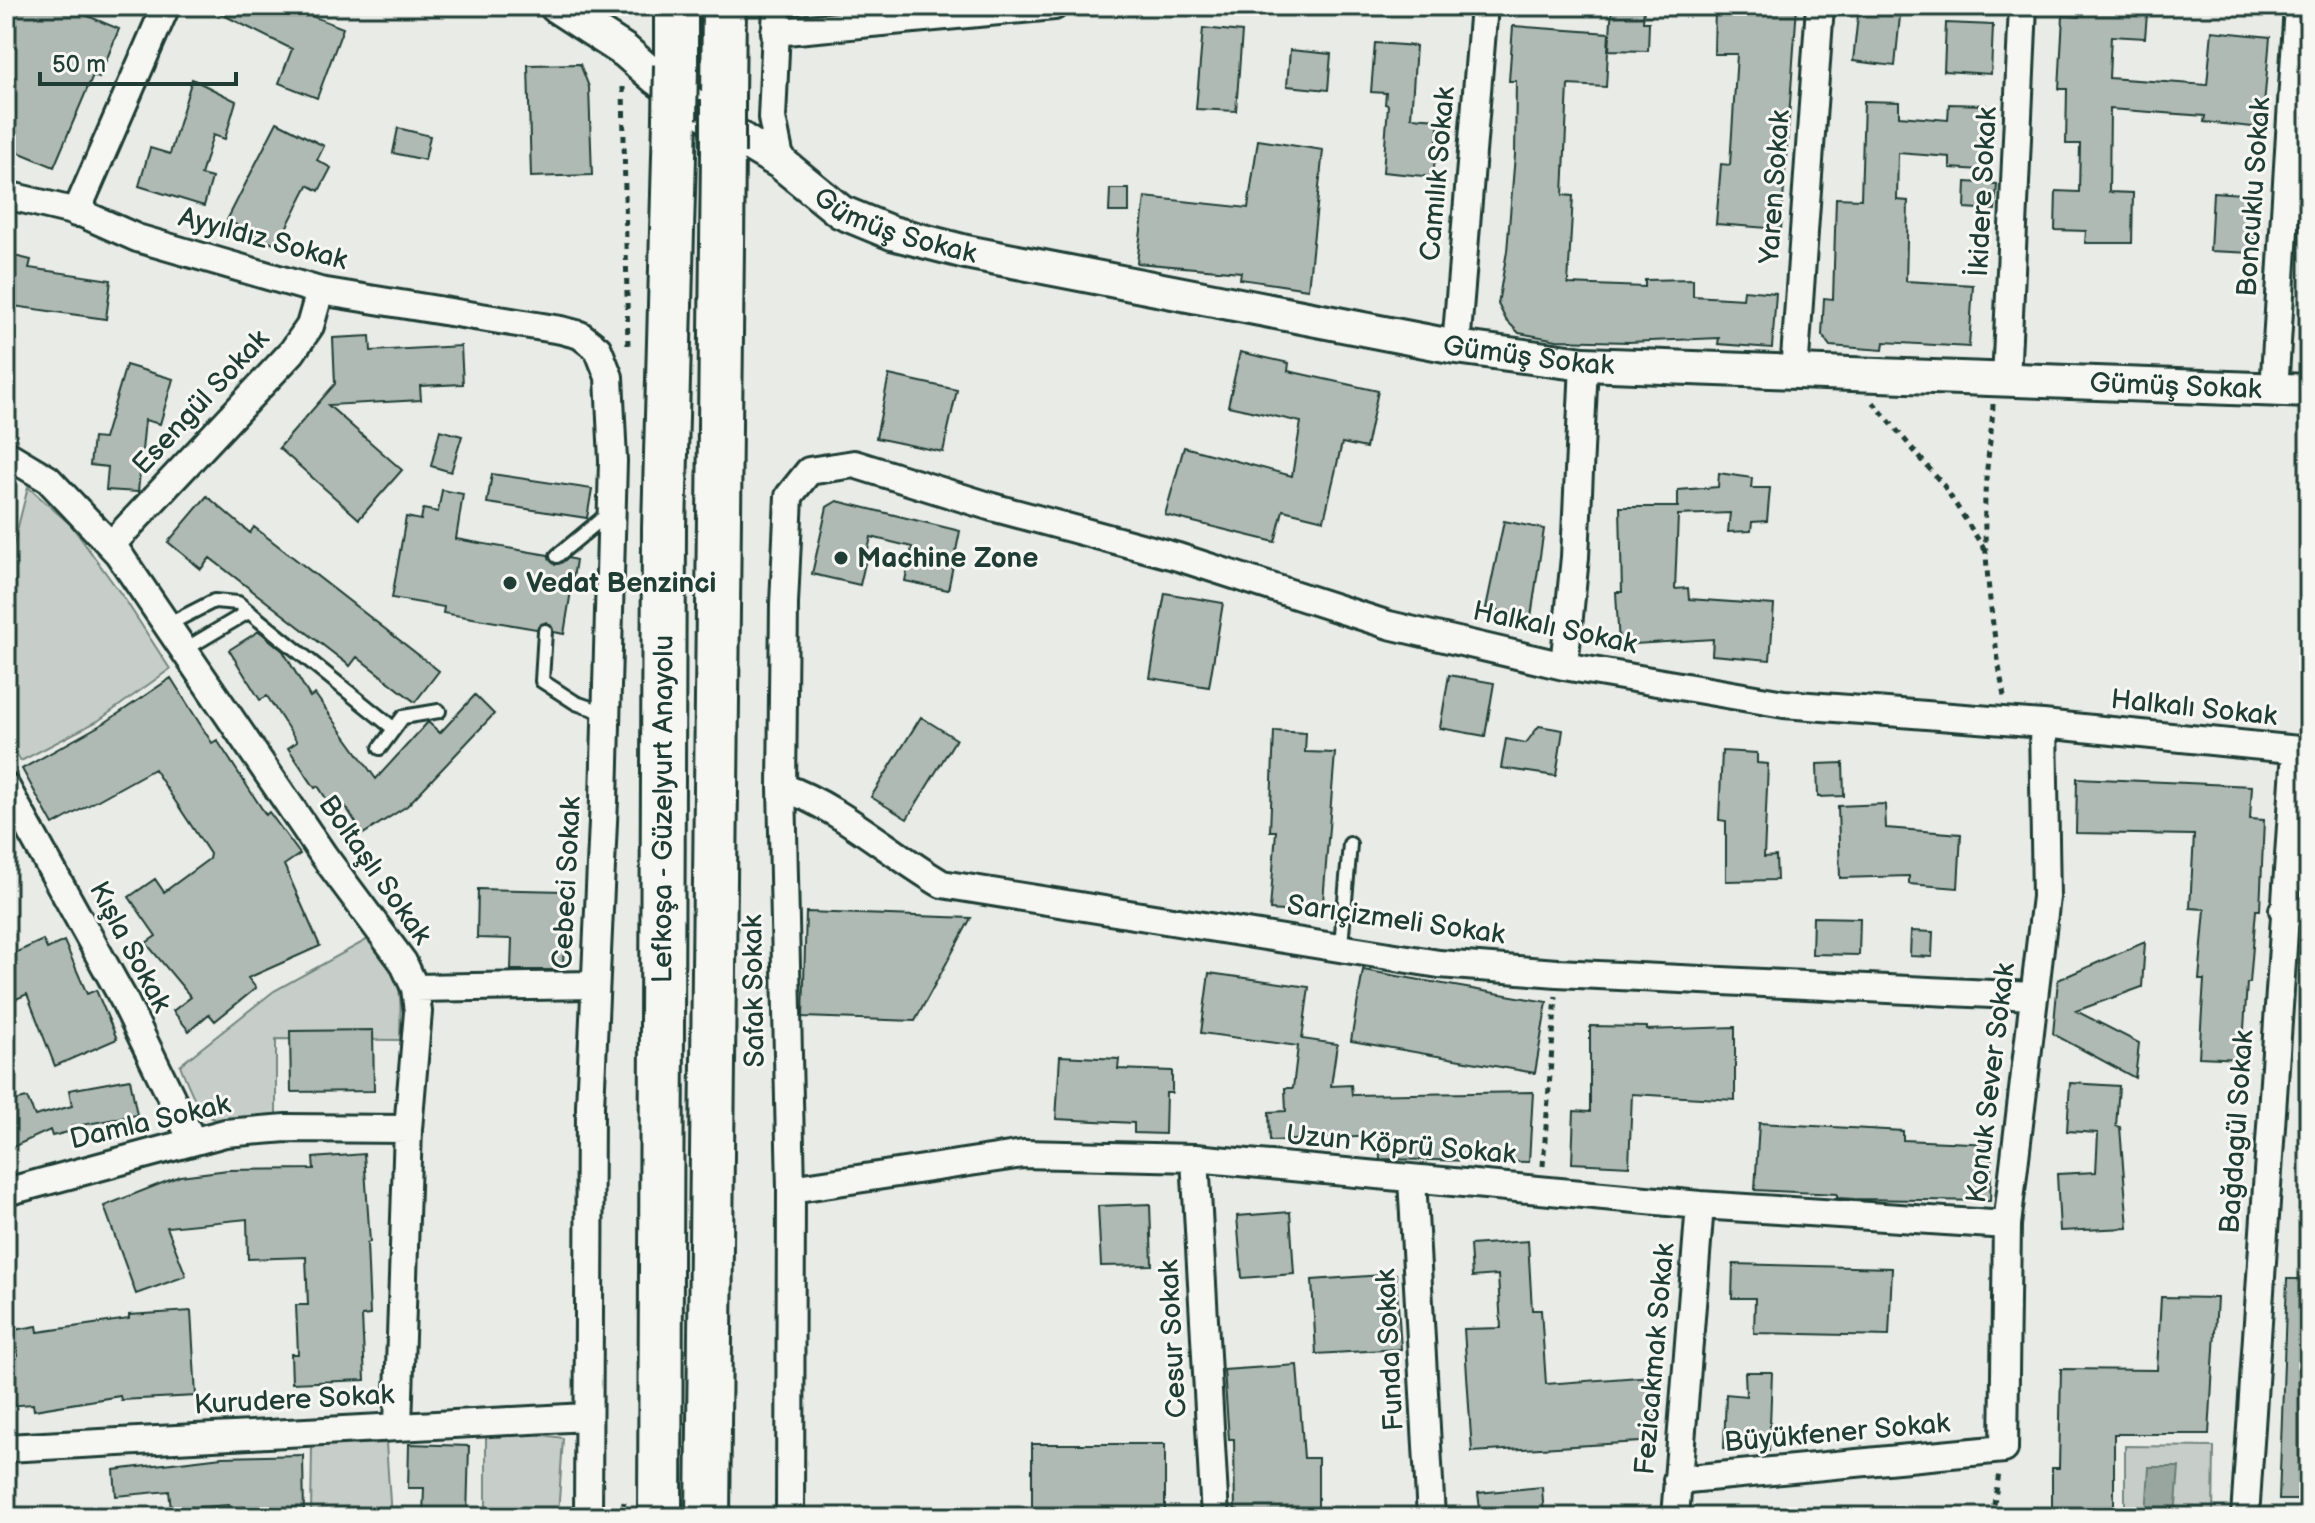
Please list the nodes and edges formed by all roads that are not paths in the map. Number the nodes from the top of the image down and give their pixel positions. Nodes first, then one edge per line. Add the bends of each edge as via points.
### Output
1 (166, 6) edge
2 (556, 6) edge
3 (676, 6) edge
4 (724, 6) edge
5 (1054, 6) edge
6 (1484, 6) edge
7 (1820, 6) edge
8 (2023, 6) edge
9 (2298, 6) edge
10 (776, 19) edge
11 (666, 72) junction
12 (733, 147) junction
13 (781, 163) junction
14 (6, 195) edge
15 (76, 213) junction
16 (320, 291) junction
17 (508, 323) joint
18 (1456, 347) junction
19 (1584, 364) junction
20 (1794, 373) junction
21 (2000, 381) junction
22 (2274, 391) junction
23 (2309, 391) edge
24 (6, 454) edge
25 (809, 471) joint
26 (613, 510) junction
27 (111, 545) junction
28 (557, 556) dead end
29 (248, 612) junction
30 (167, 625) junction
31 (545, 631) dead end
32 (184, 650) junction
33 (1564, 666) junction
34 (439, 711) dead end
35 (605, 713) junction
36 (2043, 724) junction
37 (393, 728) junction
38 (380, 748) dead end
39 (2302, 751) edge
40 (6, 787) edge
41 (782, 787) junction
42 (1350, 844) dead end
43 (2296, 912) edge
44 (1341, 945) junction
45 (594, 985) junction
46 (415, 988) junction
47 (2033, 996) junction
48 (408, 1129) junction
49 (192, 1140) junction
50 (1195, 1158) junction
51 (1412, 1179) junction
52 (791, 1189) junction
53 (6, 1192) edge
54 (1700, 1205) junction
55 (2007, 1225) junction
56 (586, 1417) junction
57 (398, 1425) junction
58 (6, 1448) edge
59 (2004, 1449) joint
60 (1677, 1480) junction
61 (588, 1517) edge
62 (660, 1517) edge
63 (708, 1517) edge
64 (790, 1517) edge
65 (1215, 1517) edge
66 (1431, 1517) edge
67 (1675, 1517) edge
68 (2245, 1517) edge

1 - 15 street
2 - 11 street, Gümüş Sokak
3 - 11 highway, Lefkoşa - Güzelyurt Anayolu
4 - 12 highway, Lefkoşa - Güzelyurt Anayolu, bridge via 723,99
5 - 10 street
6 - 18 street, Camılık Sokak
7 - 20 street, Yaren Sokak
8 - 21 street, İkidere Sokak
9 - 22 street, Boncuklu Sokak
10 - 13 street via 772,118
11 - 12 street, Gümüş Sokak
11 - 62 highway, Lefkoşa - Güzelyurt Anayolu, bridge via 675,119 664,559
12 - 13 street, Gümüş Sokak
12 - 63 highway, Lefkoşa - Güzelyurt Anayolu
13 - 18 street, Gümüş Sokak via 841,212 892,233 1099,279
14 - 15 street, Ayyıldız Sokak
15 - 16 street, Ayyıldız Sokak via 137,238
16 - 17 street, Ayyıldız Sokak
16 - 27 street, Esengül Sokak via 310,326 292,352
17 - 26 street, Cebeci Sokak via 580,335 598,349 609,377
18 - 19 street, Gümüş Sokak
19 - 20 street, Gümüş Sokak
19 - 33 street
20 - 21 street, Gümüş Sokak
21 - 22 street, Gümüş Sokak
22 - 23 street, Gümüş Sokak
24 - 27 street, Boltaşlı Sokak via 48,479
25 - 33 street, Halkalı Sokak via 854,464 1178,557 1389,625
25 - 41 street, Safak Sokak via 789,496
26 - 28 lane
26 - 35 street, Cebeci Sokak
27 - 30 street, Boltaşlı Sokak
29 - 30 lane via 238,603 214,601
29 - 32 lane
29 - 37 lane
30 - 32 street, Boltaşlı Sokak
31 - 35 lane via 542,681 576,703
32 - 46 street, Boltaşlı Sokak via 403,962
33 - 36 street, Halkalı Sokak via 1784,704
34 - 37 lane via 403,717
35 - 45 street, Cebeci Sokak
36 - 39 street, Halkalı Sokak
36 - 47 street, Konuk Sever Sokak via 2046,897
37 - 38 lane
39 - 43 street, Bağdagül Sokak
40 - 49 street, Kışla Sokak via 104,961
41 - 44 street, Sarıçizmeli Sokak via 812,797 942,884
41 - 52 street, Safak Sokak
42 - 44 lane
43 - 68 street, Bağdagül Sokak
44 - 47 street, Sarıçizmeli Sokak via 1439,964 1557,973
45 - 46 street
45 - 56 street, Cebeci Sokak
46 - 48 street, Boltaşlı Sokak via 416,1067
47 - 55 street, Konuk Sever Sokak
48 - 49 street, Damla Sokak via 286,1128
48 - 57 street, Boltaşlı Sokak
49 - 53 street, Damla Sokak
50 - 51 street, Uzun Köprü Sokak
50 - 52 street, Uzun Köprü Sokak via 1023,1154
50 - 65 street, Cesur Sokak
51 - 54 street, Uzun Köprü Sokak
51 - 66 street, Funda Sokak
52 - 64 street, Safak Sokak
54 - 55 street, Uzun Köprü Sokak
54 - 60 street, Fezicakmak Sokak
55 - 59 street, Konuk Sever Sokak
56 - 57 street, Kurudere Sokak
56 - 61 street, Cebeci Sokak
57 - 58 street, Kurudere Sokak
59 - 60 street, Büyükfener Sokak
60 - 67 street, Fezicakmak Sokak

